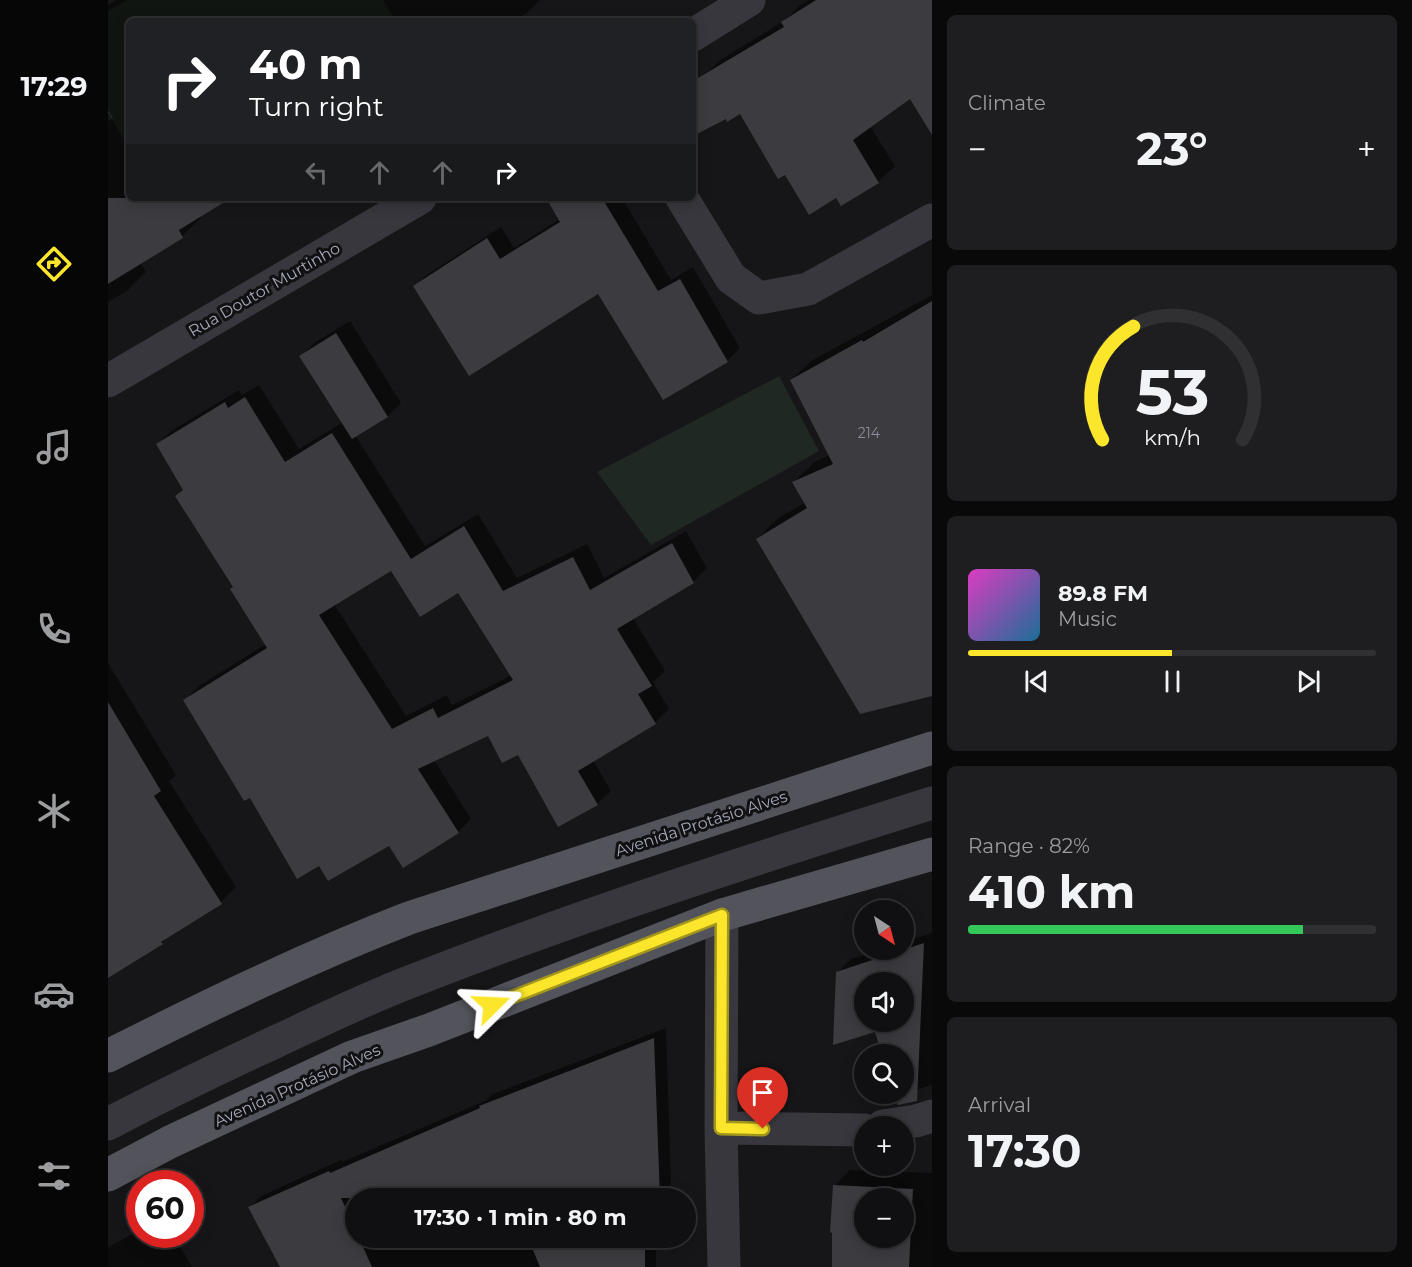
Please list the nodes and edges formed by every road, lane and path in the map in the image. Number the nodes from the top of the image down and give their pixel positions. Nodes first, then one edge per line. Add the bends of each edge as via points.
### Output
1 (749, 0) edge
2 (696, 33) edge
3 (415, 201) edge
4 (684, 201) edge
5 (932, 220) edge
6 (108, 381) edge
7 (932, 748) edge
8 (932, 803) edge
9 (932, 854) edge
10 (722, 915) junction
11 (108, 1056) edge
12 (932, 1116) edge
13 (914, 1121) edge
14 (108, 1124) edge
15 (721, 1128) junction
16 (854, 1130) edge
17 (108, 1175) edge
18 (724, 1267) edge

1 - 2 street
3 - 6 street, Rua Doutor Murtinho
4 - 5 street via 731,278 759,298 808,289
7 - 11 main road, Avenida Protásio Alves via 409,918 195,1012
8 - 14 street via 696,878 411,981 164,1094
9 - 10 main road, Avenida Protásio Alves
10 - 15 street
10 - 17 main road, Avenida Protásio Alves via 352,1057
12 - 13 street
15 - 16 street
15 - 18 street

